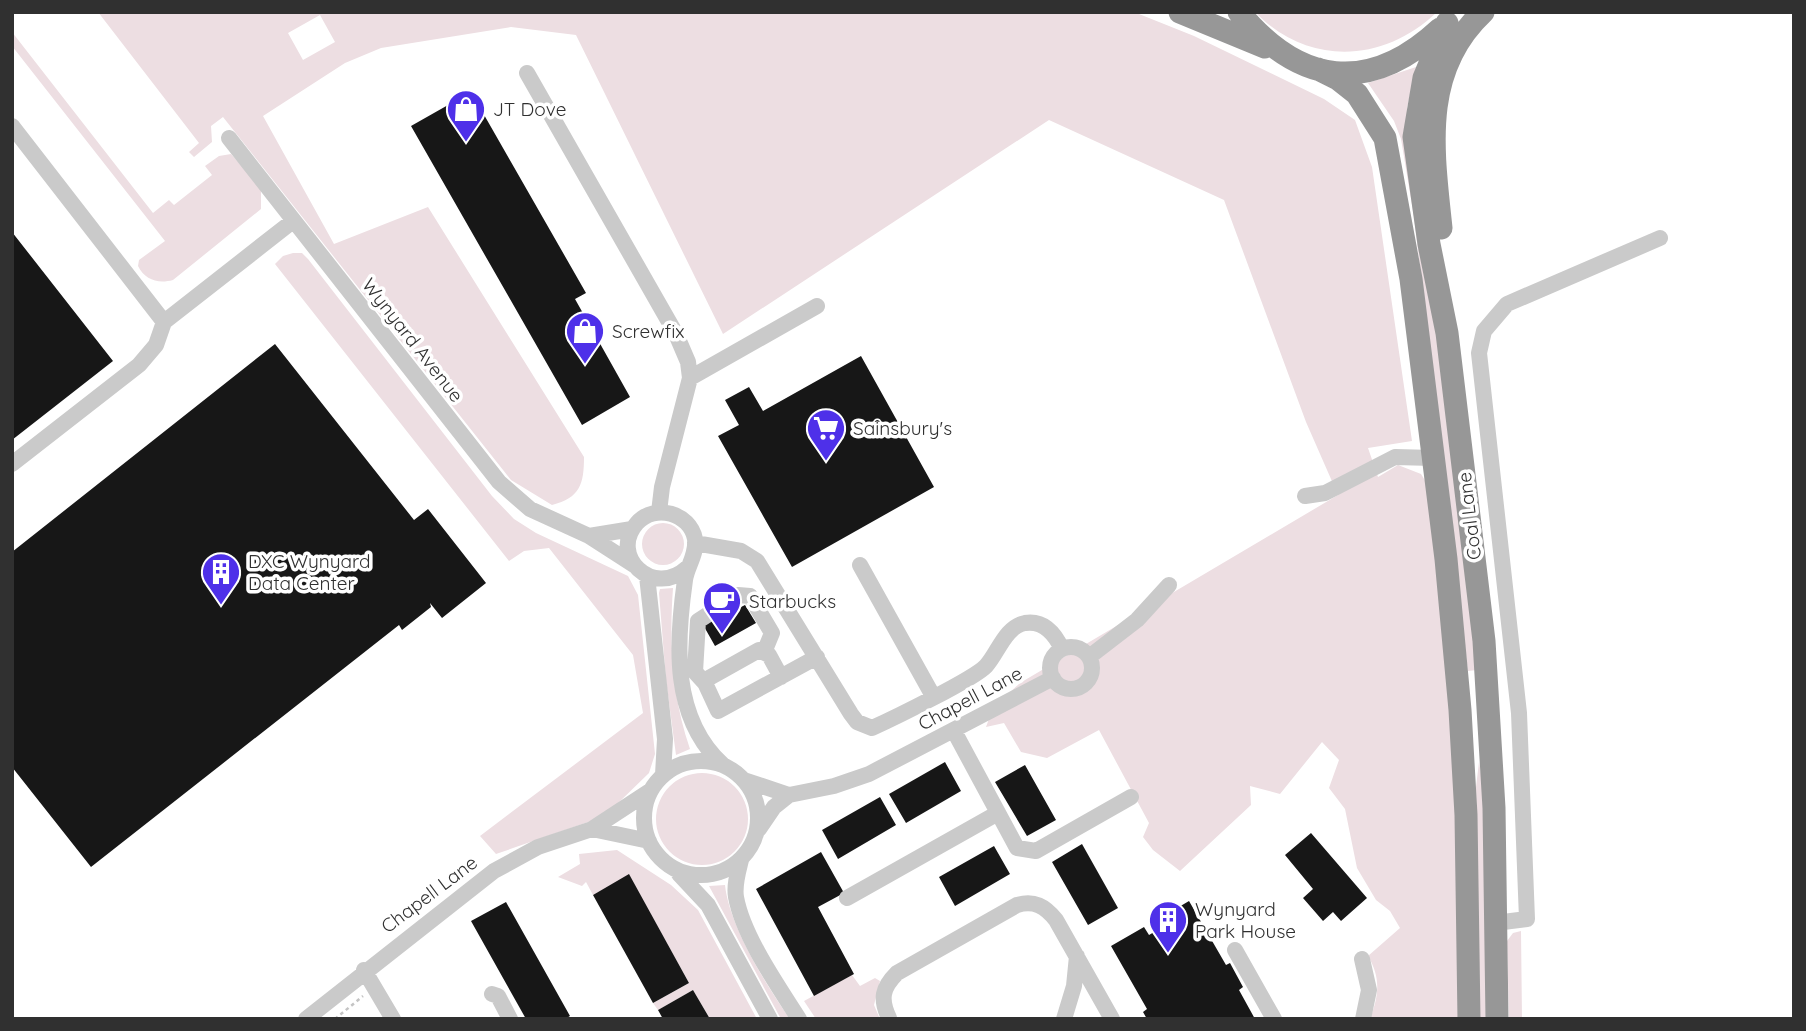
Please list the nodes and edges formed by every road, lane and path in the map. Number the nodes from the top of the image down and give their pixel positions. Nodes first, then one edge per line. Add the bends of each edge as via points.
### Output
1 (1180, 12) edge
2 (1239, 12) edge
3 (1483, 12) edge
4 (1451, 18) edge
5 (1275, 50) junction
6 (1318, 69) junction
7 (527, 73) dead end
8 (12, 126) edge
9 (229, 138) dead end
10 (293, 221) junction
11 (1660, 238) dead end
12 (817, 306) dead end
13 (164, 322) junction
14 (1447, 333) junction
15 (690, 378) junction
16 (1433, 458) junction
17 (12, 464) edge
18 (1305, 496) dead end
19 (659, 512) junction
20 (632, 529) junction
21 (589, 536) junction
22 (695, 543) junction
23 (634, 565) junction
24 (860, 565) dead end
25 (687, 568) junction
26 (647, 576) junction
27 (1169, 585) dead end
28 (1062, 649) junction
29 (765, 650) junction
30 (817, 657) junction
31 (1088, 657) junction
32 (781, 677) junction
33 (1053, 678) junction
34 (705, 683) junction
35 (933, 696) junction
36 (954, 731) junction
37 (723, 765) junction
38 (663, 775) junction
39 (740, 776) junction
40 (650, 791) junction
41 (789, 795) junction
42 (1131, 797) dead end
43 (998, 814) junction
44 (592, 829) junction
45 (756, 834) junction
46 (649, 841) junction
47 (741, 860) junction
48 (672, 868) junction
49 (847, 898) dead end
50 (1495, 923) junction
51 (1235, 950) dead end
52 (1077, 956) junction
53 (1362, 959) dead end
54 (364, 970) junction
55 (374, 987) junction
56 (492, 993) dead end
57 (1066, 1011) edge
58 (1108, 1012) edge
59 (388, 1017) edge
60 (889, 1018) edge
61 (306, 1019) edge
62 (335, 1019) edge
63 (510, 1019) edge
64 (770, 1019) edge
65 (799, 1019) edge
66 (1274, 1019) edge
67 (1363, 1019) edge
68 (1469, 1019) edge
69 (1497, 1019) edge

1 - 5 highway
2 - 5 highway
3 - 14 highway via 1445,67 1434,106
4 - 6 highway via 1420,48 1388,65 1360,73
4 - 14 highway, Coal Lane via 1424,78 1414,137
5 - 6 highway
6 - 16 highway, Coal Lane via 1357,94 1391,155
7 - 15 street via 676,334
8 - 13 street
9 - 10 street, Wynyard Avenue
10 - 13 street
10 - 21 street, Wynyard Avenue via 499,482 530,509
11 - 50 street via 1507,304 1485,331 1479,353 1519,713 1527,919
12 - 15 street
13 - 17 street via 156,345 139,365
14 - 50 highway, Coal Lane via 1484,640
15 - 19 street
16 - 18 street via 1395,457 1325,494
16 - 68 highway, Coal Lane via 1460,710
19 - 20 street via 647,515
19 - 22 street via 684,520
20 - 21 street
20 - 23 street via 628,547
21 - 23 street, Wynyard Avenue
22 - 25 street
22 - 30 street via 741,551 757,561
23 - 26 street
24 - 35 street
25 - 26 street via 667,579
25 - 37 street via 679,629 682,687 699,737
26 - 38 street via 665,740
27 - 31 street via 1136,620
28 - 31 street via 1079,649
28 - 33 street via 1051,662
28 - 35 street via 1042,625 1024,623 1008,634 985,667
29 - 32 street
29 - 34 street
29 - 34 street via 772,633 750,596 738,595 698,621 695,672
30 - 32 street
30 - 35 street via 857,722 872,727
31 - 33 street via 1091,674 1079,687 1067,688
32 - 34 street via 718,711
33 - 36 street, Chapell Lane
36 - 41 street, Chapell Lane via 869,774
36 - 43 street
37 - 38 street via 691,761
37 - 39 street
38 - 40 street
39 - 41 street, Chapell Lane
39 - 45 street via 756,803
40 - 44 street, Chapell Lane
40 - 46 street via 644,816
41 - 45 street via 764,818
42 - 43 street via 1036,851 1017,848
43 - 49 street
44 - 46 street, Chapell Lane
44 - 54 street, Chapell Lane via 509,862
45 - 47 street
46 - 48 street via 658,857
47 - 48 street via 708,876
47 - 65 street via 736,880 740,910
48 - 64 street via 708,905
50 - 69 highway, Coal Lane
51 - 66 street
52 - 57 street
52 - 58 street
52 - 60 street via 1048,910 1027,902 1017,905 897,973 887,983 883,999
53 - 67 street via 1369,990
54 - 55 street
54 - 61 street, Chapell Lane
55 - 59 street
55 - 62 path
56 - 63 street
57 - 58 street via 1087,997

